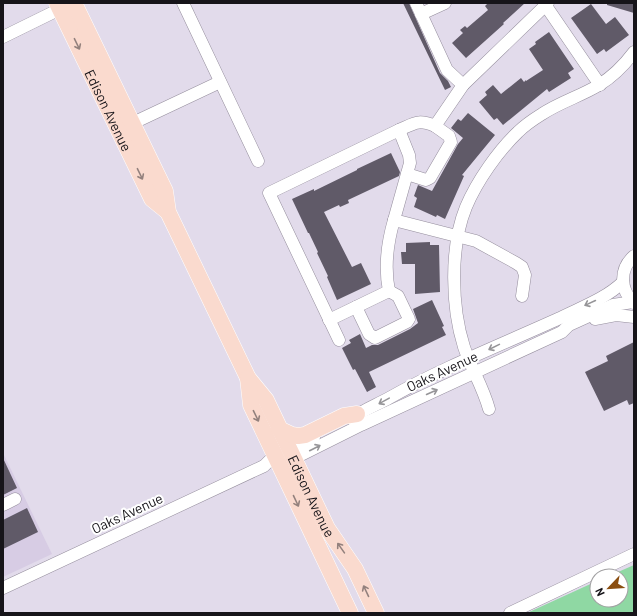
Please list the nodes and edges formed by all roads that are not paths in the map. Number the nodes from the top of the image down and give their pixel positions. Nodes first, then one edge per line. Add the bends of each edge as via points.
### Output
1 (183, 3) edge
2 (445, 3) edge
3 (66, 5) edge
4 (547, 5) edge
5 (419, 8) edge
6 (3, 37) edge
7 (634, 52) edge
8 (220, 82) junction
9 (464, 85) junction
10 (600, 85) junction
11 (133, 123) junction
12 (435, 126) junction
13 (399, 130) junction
14 (258, 161) dead end
15 (407, 174) junction
16 (168, 212) junction
17 (394, 220) junction
18 (458, 236) junction
19 (634, 256) edge
20 (623, 282) junction
21 (389, 291) junction
22 (522, 296) dead end
23 (633, 302) edge
24 (356, 306) junction
25 (634, 317) edge
26 (329, 320) junction
27 (562, 332) junction
28 (338, 340) dead end
29 (469, 359) junction
30 (475, 373) junction
31 (248, 378) junction
32 (489, 409) dead end
33 (357, 414) junction
34 (279, 429) junction
35 (284, 457) junction
36 (15, 499) dead end
37 (3, 505) edge
38 (634, 554) edge
39 (3, 588) edge
40 (350, 613) edge
41 (376, 613) edge
42 (510, 613) edge

1 - 8 street
2 - 5 street
3 - 6 street
3 - 11 main road, Edison Avenue
3 -> 16 main road, Edison Avenue via 152,199
4 - 9 street
4 - 10 street
5 - 9 street via 448,70
7 - 10 street
8 - 11 street
8 - 14 street
9 - 12 street
10 - 18 street via 544,113 518,132 494,160 474,190
11 - 16 main road, Edison Avenue via 166,191
12 - 13 street via 423,121
12 - 15 street via 449,136 451,142 430,178 426,180
13 - 15 street via 409,155
13 - 26 street via 269,193
15 - 17 street
16 - 31 main road, Edison Avenue
17 - 18 street
17 - 21 street via 389,239 386,274
18 - 22 street via 476,241 522,267 525,275
18 - 29 street via 454,277 455,300
19 - 20 street via 627,265
20 - 23 street via 624,289
20 -> 29 street, Oaks Avenue via 608,295
21 - 24 street
21 - 24 street via 398,296 409,319 375,338 369,334
23 - 27 street, Oaks Avenue via 613,305 569,326
24 - 26 street
25 - 27 street via 601,317
26 - 28 street
27 - 30 street, Oaks Avenue
29 - 30 street
29 -> 33 street, Oaks Avenue
30 - 32 street
35 -> 30 street, Oaks Avenue via 362,425
31 - 34 main road, Edison Avenue via 266,400
31 -> 35 main road, Edison Avenue via 251,405
33 - 34 main road via 344,416 305,435 292,435
33 - 35 street, Oaks Avenue via 348,422
34 - 35 main road, Edison Avenue
35 - 39 street, Oaks Avenue
35 -> 40 main road, Edison Avenue
41 -> 35 main road, Edison Avenue via 356,569 327,528
36 - 37 street
38 - 42 street

